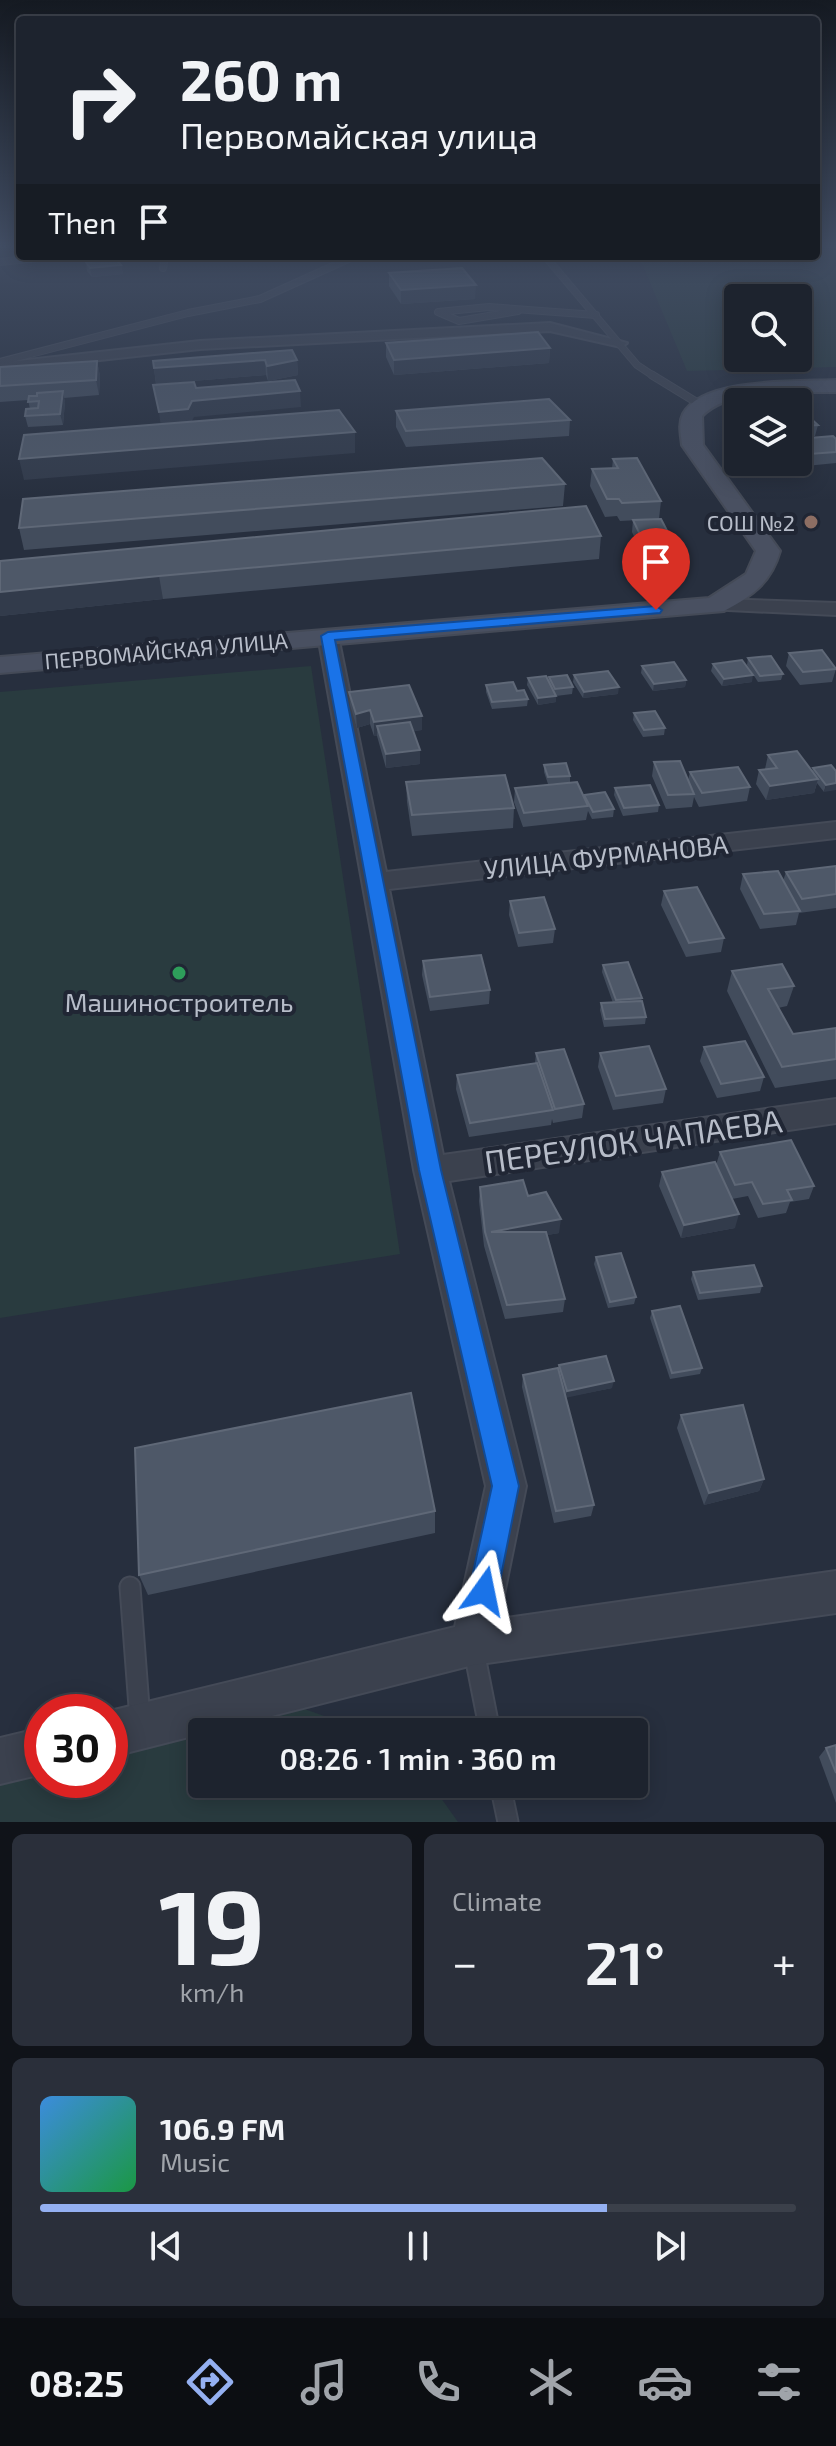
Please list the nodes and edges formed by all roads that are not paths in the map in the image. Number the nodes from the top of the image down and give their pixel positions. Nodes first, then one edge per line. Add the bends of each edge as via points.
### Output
1 (122, 331) edge
2 (472, 331) edge
3 (568, 331) edge
4 (610, 331) edge
5 (621, 343) junction
6 (0, 364) edge
7 (836, 386) edge
8 (701, 405) junction
9 (715, 605) junction
10 (836, 609) edge
11 (328, 636) junction
12 (0, 665) edge
13 (836, 830) edge
14 (375, 882) junction
15 (836, 1111) edge
16 (430, 1170) junction
17 (130, 1587) dead end
18 (836, 1592) edge
19 (473, 1644) junction
20 (126, 1694) edge
21 (487, 1718) edge
22 (128, 1729) edge
23 (24, 1755) edge
24 (0, 1761) edge
25 (503, 1798) edge
26 (508, 1822) edge

1 - 6 lane
2 - 6 street via 200,345
3 - 5 street
4 - 5 lane
5 - 8 lane via 649,376
7 - 8 main road via 751,390
8 - 9 main road, ПЕРВОМАЙСКАЯ УЛИЦА via 692,415 693,445 768,551 764,571 750,587
9 - 10 street, ПЕРВОМАЙСКАЯ УЛИЦА
9 - 11 main road, ПЕРВОМАЙСКАЯ УЛИЦА
11 - 12 main road, ПЕРВОМАЙСКАЯ УЛИЦА
11 - 14 street
13 - 14 street, УЛИЦА ФУРМАНОВА
14 - 16 street
15 - 16 street, ПЕРЕУЛОК ЧАПАЕВА
16 - 19 street via 506,1486
17 - 20 lane
18 - 19 street
19 - 21 lane
19 - 22 street
23 - 24 street
25 - 26 lane

